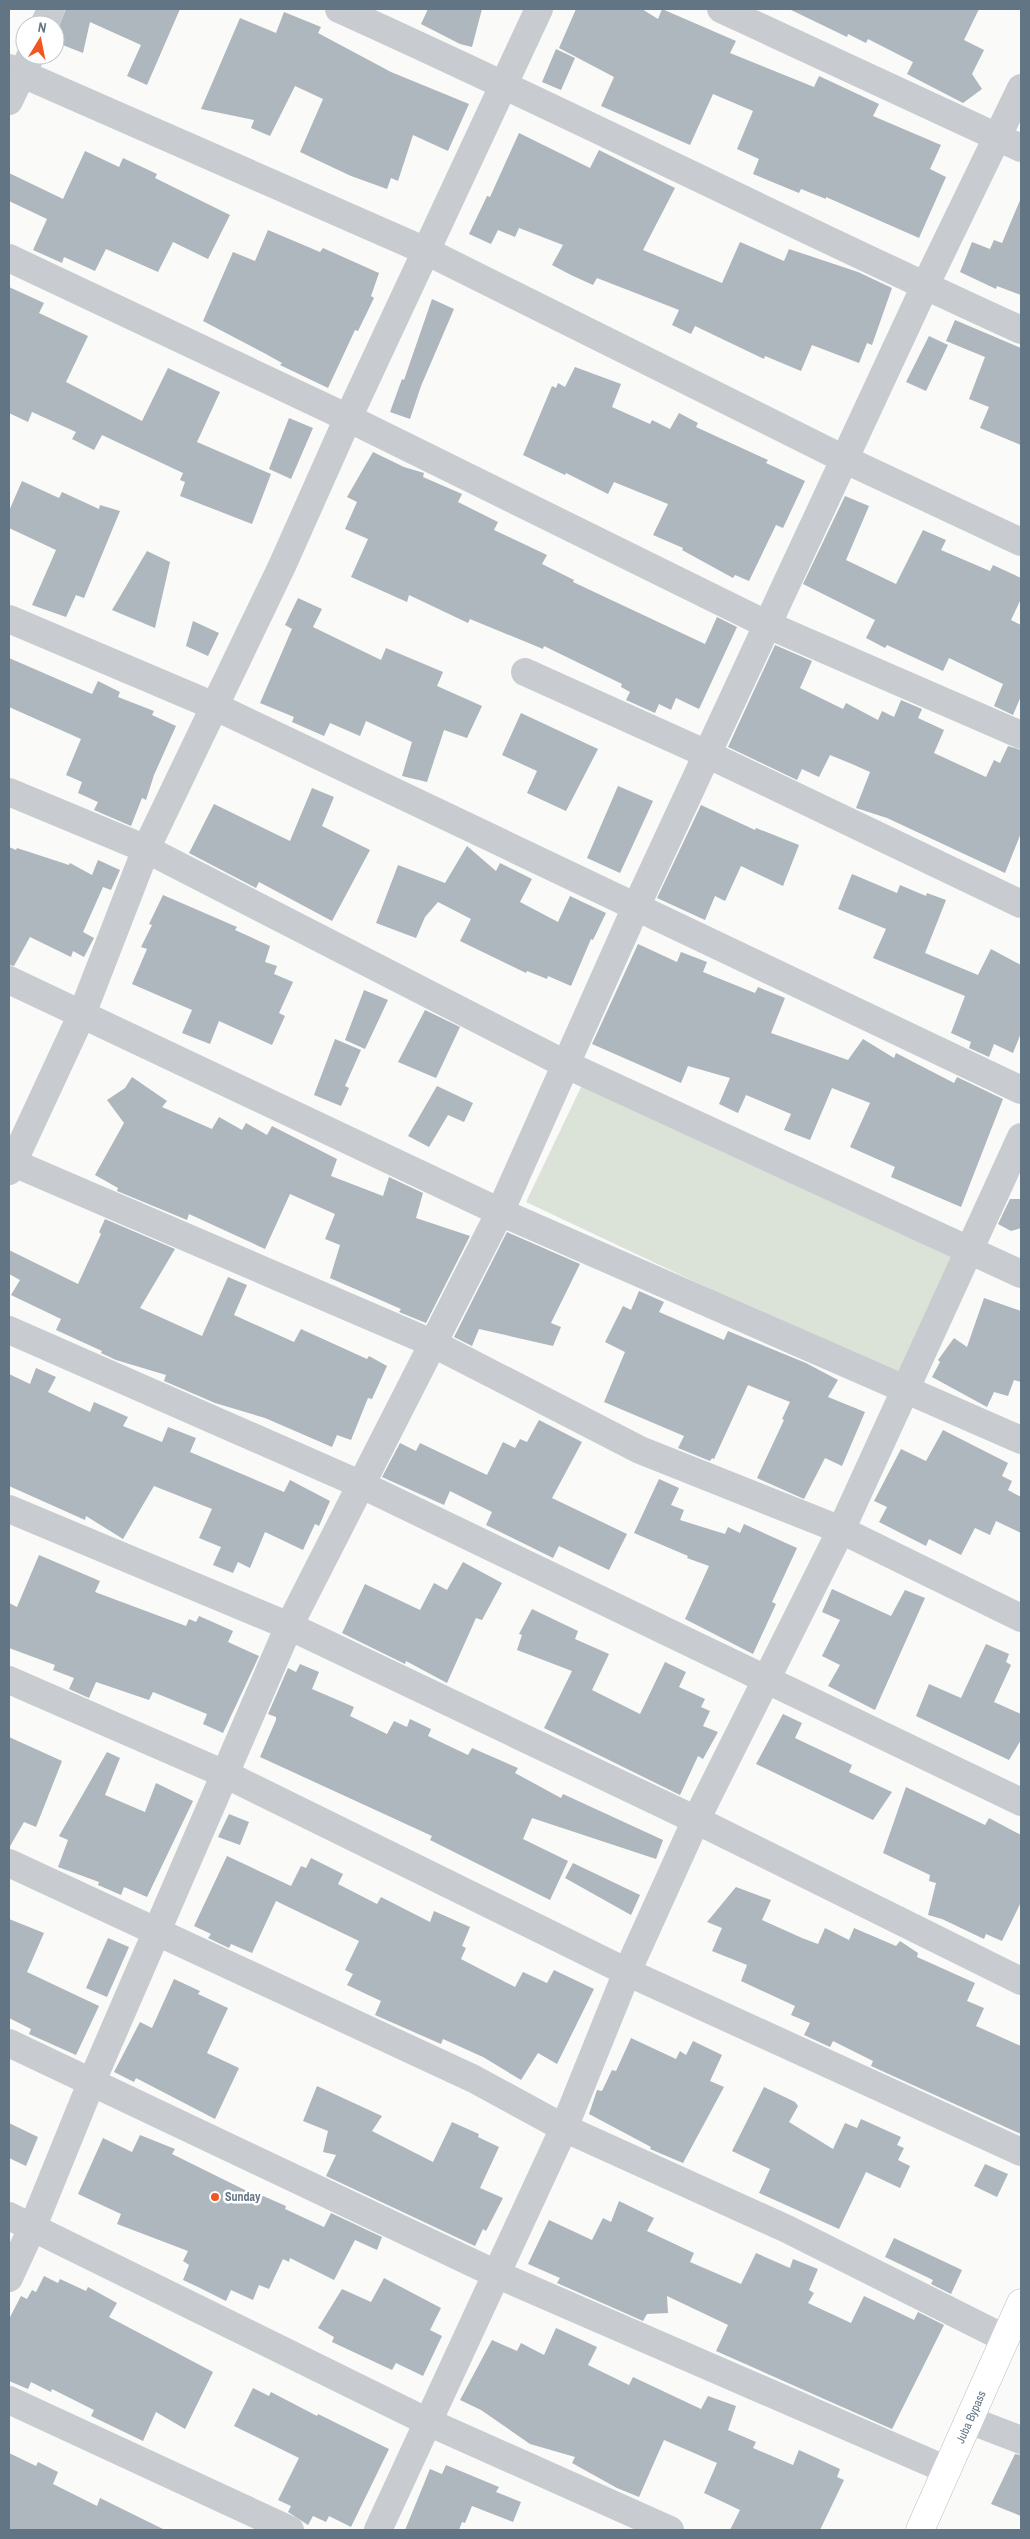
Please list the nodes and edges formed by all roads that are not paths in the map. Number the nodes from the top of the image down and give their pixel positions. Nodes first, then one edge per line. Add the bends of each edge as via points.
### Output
1 (339, 9) edge
2 (539, 9) edge
3 (721, 9) edge
4 (20, 66) edge
5 (504, 83) junction
6 (1021, 88) edge
7 (9, 101) edge
8 (1010, 142) edge
9 (426, 251) junction
10 (9, 258) edge
11 (925, 286) junction
12 (1021, 330) edge
13 (348, 418) junction
14 (846, 460) junction
15 (1021, 542) edge
16 (9, 619) edge
17 (768, 625) junction
18 (525, 672) dead end
19 (214, 706) junction
20 (1021, 735) edge
21 (709, 755) junction
22 (9, 792) edge
23 (146, 849) junction
24 (1021, 904) edge
25 (636, 907) junction
26 (9, 980) edge
27 (82, 1014) junction
28 (566, 1064) junction
29 (1021, 1090) edge
30 (1021, 1137) edge
31 (10, 1165) edge
32 (500, 1212) junction
33 (970, 1250) junction
34 (1021, 1274) edge
35 (9, 1330) edge
36 (432, 1343) junction
37 (906, 1390) junction
38 (1021, 1440) edge
39 (362, 1485) junction
40 (9, 1509) edge
41 (841, 1530) junction
42 (1021, 1618) edge
43 (290, 1626) junction
44 (765, 1679) junction
45 (9, 1680) edge
46 (227, 1775) junction
47 (1021, 1802) edge
48 (696, 1820) junction
49 (9, 1863) edge
50 (158, 1932) junction
51 (627, 1972) junction
52 (1021, 1981) edge
53 (9, 2043) edge
54 (92, 2081) junction
55 (564, 2128) junction
56 (1021, 2152) edge
57 (21, 2221) edge
58 (496, 2274) junction
59 (9, 2278) edge
60 (1021, 2303) edge
61 (1006, 2339) junction
62 (9, 2400) edge
63 (969, 2420) junction
64 (428, 2422) junction
65 (1021, 2440) edge
66 (947, 2470) junction
67 (290, 2530) edge
68 (378, 2530) edge
69 (670, 2530) edge
70 (920, 2530) edge

1 - 5 street
2 - 5 street
3 - 8 street
4 - 7 street
4 - 9 street
5 - 9 street
5 - 11 street
6 - 8 street
8 - 11 street
9 - 13 street
9 - 14 street
10 - 13 street
11 - 12 street
11 - 14 street
13 - 17 street
13 - 19 street via 282,566
14 - 15 street
14 - 17 street
16 - 19 street
17 - 20 street
17 - 21 street
18 - 21 street
19 - 23 street
19 - 25 street
21 - 24 street
21 - 25 street
22 - 23 street
23 - 27 street
23 - 28 street
25 - 28 street
25 - 29 street
26 - 27 street
27 - 31 street
27 - 32 street
28 - 32 street
28 - 33 street
30 - 33 street
31 - 36 street
32 - 36 street
32 - 37 street
33 - 34 street
33 - 37 street
35 - 39 street
36 - 39 street
36 - 41 street via 640,1450
37 - 38 street
37 - 41 street
39 - 43 street
39 - 44 street
40 - 43 street
41 - 42 street
41 - 44 street
43 - 46 street
43 - 48 street
44 - 47 street
44 - 48 street
45 - 46 street
46 - 50 street
46 - 51 street
48 - 51 street
48 - 52 street
49 - 50 street
50 - 54 street
50 - 55 street via 474,2078
51 - 55 street
51 - 56 street
53 - 54 street
54 - 57 street
54 - 58 street
55 - 58 street
55 - 61 street via 787,2228
57 - 59 street
57 - 64 street
58 - 64 street
58 - 66 street
60 - 61 main road, Juba Bypass
61 - 63 main road, Juba Bypass
62 - 67 street
63 - 65 street
63 - 66 main road, Juba Bypass
64 - 68 street
64 - 69 street
66 - 70 main road, Juba Bypass

